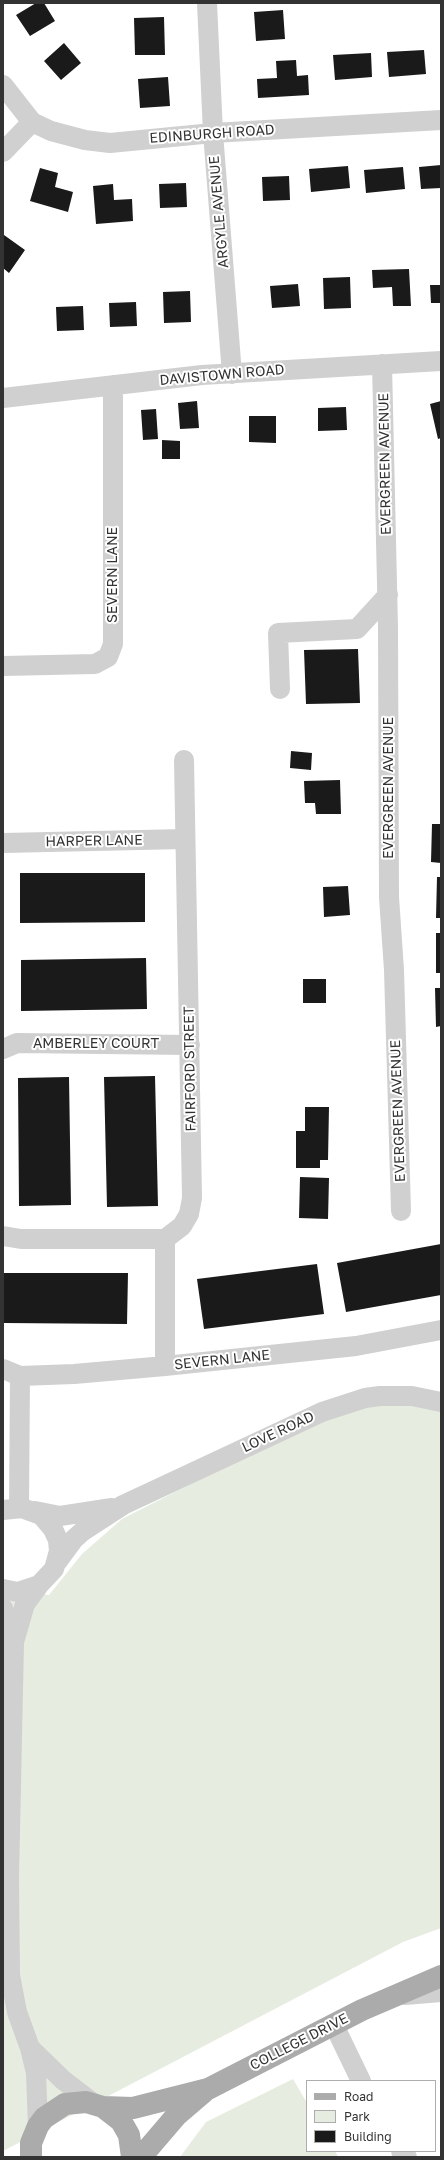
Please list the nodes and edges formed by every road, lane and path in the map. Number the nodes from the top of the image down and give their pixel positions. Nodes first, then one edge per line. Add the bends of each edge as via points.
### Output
1 (206, 3) edge
2 (3, 85) edge
3 (441, 120) edge
4 (32, 122) junction
5 (213, 132) junction
6 (3, 152) edge
7 (441, 360) edge
8 (382, 364) junction
9 (232, 374) junction
10 (113, 385) junction
11 (3, 398) edge
12 (388, 596) junction
13 (3, 666) edge
14 (280, 689) dead end
15 (184, 760) dead end
16 (185, 838) junction
17 (3, 842) edge
18 (190, 1044) junction
19 (3, 1049) edge
20 (401, 1211) dead end
21 (3, 1236) edge
22 (165, 1239) junction
23 (441, 1330) edge
24 (164, 1366) junction
25 (12, 1373) edge
26 (441, 1402) edge
27 (123, 1505) junction
28 (18, 1509) edge
29 (57, 1562) junction
30 (39, 1585) junction
31 (3, 1589) edge
32 (3, 1608) edge
33 (14, 1642) junction
34 (6, 1878) edge
35 (441, 1976) edge
36 (441, 1984) edge
37 (441, 1992) edge
38 (391, 1997) junction
39 (334, 2025) junction
40 (30, 2048) junction
41 (360, 2080) edge
42 (208, 2089) junction
43 (98, 2105) junction
44 (31, 2146) edge
45 (132, 2157) edge
46 (141, 2157) edge

1 - 5 street, ARGYLE AVENUE
2 - 4 street, EDINBURGH ROAD
3 - 5 street, EDINBURGH ROAD
4 - 5 street, EDINBURGH ROAD via 51,131 85,140 110,143
4 - 6 street
5 - 9 street, ARGYLE AVENUE
7 - 8 street, DAVISTOWN ROAD
8 - 9 street, DAVISTOWN ROAD
8 - 12 street, EVERGREEN AVENUE
9 - 10 street, DAVISTOWN ROAD
10 - 11 street, DAVISTOWN ROAD
10 - 13 street, SEVERN LANE via 114,644 108,657 95,664
12 - 14 street via 357,629 278,633
12 - 20 street, EVERGREEN AVENUE via 389,897 394,970
15 - 16 street, FAIRFORD STREET
16 - 17 street, HARPER LANE
16 - 18 street, FAIRFORD STREET
18 - 19 street, AMBERLEY COURT via 17,1044
18 - 22 street, FAIRFORD STREET via 192,1198 189,1214 182,1226
21 - 22 street via 21,1239
22 - 24 street
23 - 24 street, SEVERN LANE via 356,1346
24 - 25 street, SEVERN LANE via 74,1374
25 - 28 street
26 - 27 street, LOVE ROAD via 417,1397 365,1398 322,1412
27 - 28 street, LOVE ROAD via 68,1515
27 - 29 street, LOVE ROAD via 82,1531
28 - 29 street via 42,1516 53,1529 59,1547
29 - 30 street, LOVE ROAD via 50,1575
30 - 31 street via 18,1592
30 - 33 street, LOVE ROAD via 25,1604
32 - 33 street
33 - 34 street
34 - 40 street via 10,1975 17,2012
35 - 38 main road, COLLEGE DRIVE
36 - 38 main road, COLLEGE DRIVE
37 - 38 street
38 - 39 main road, COLLEGE DRIVE
39 - 41 street
39 - 42 main road, COLLEGE DRIVE
40 - 43 street via 63,2080
40 - 44 street via 36,2073
42 - 43 main road, COLLEGE DRIVE via 133,2108
42 - 46 main road, COLLEGE DRIVE via 176,2116
43 - 44 main road, COLLEGE DRIVE via 76,2102 60,2106 44,2118
43 - 45 main road via 117,2117 127,2131

